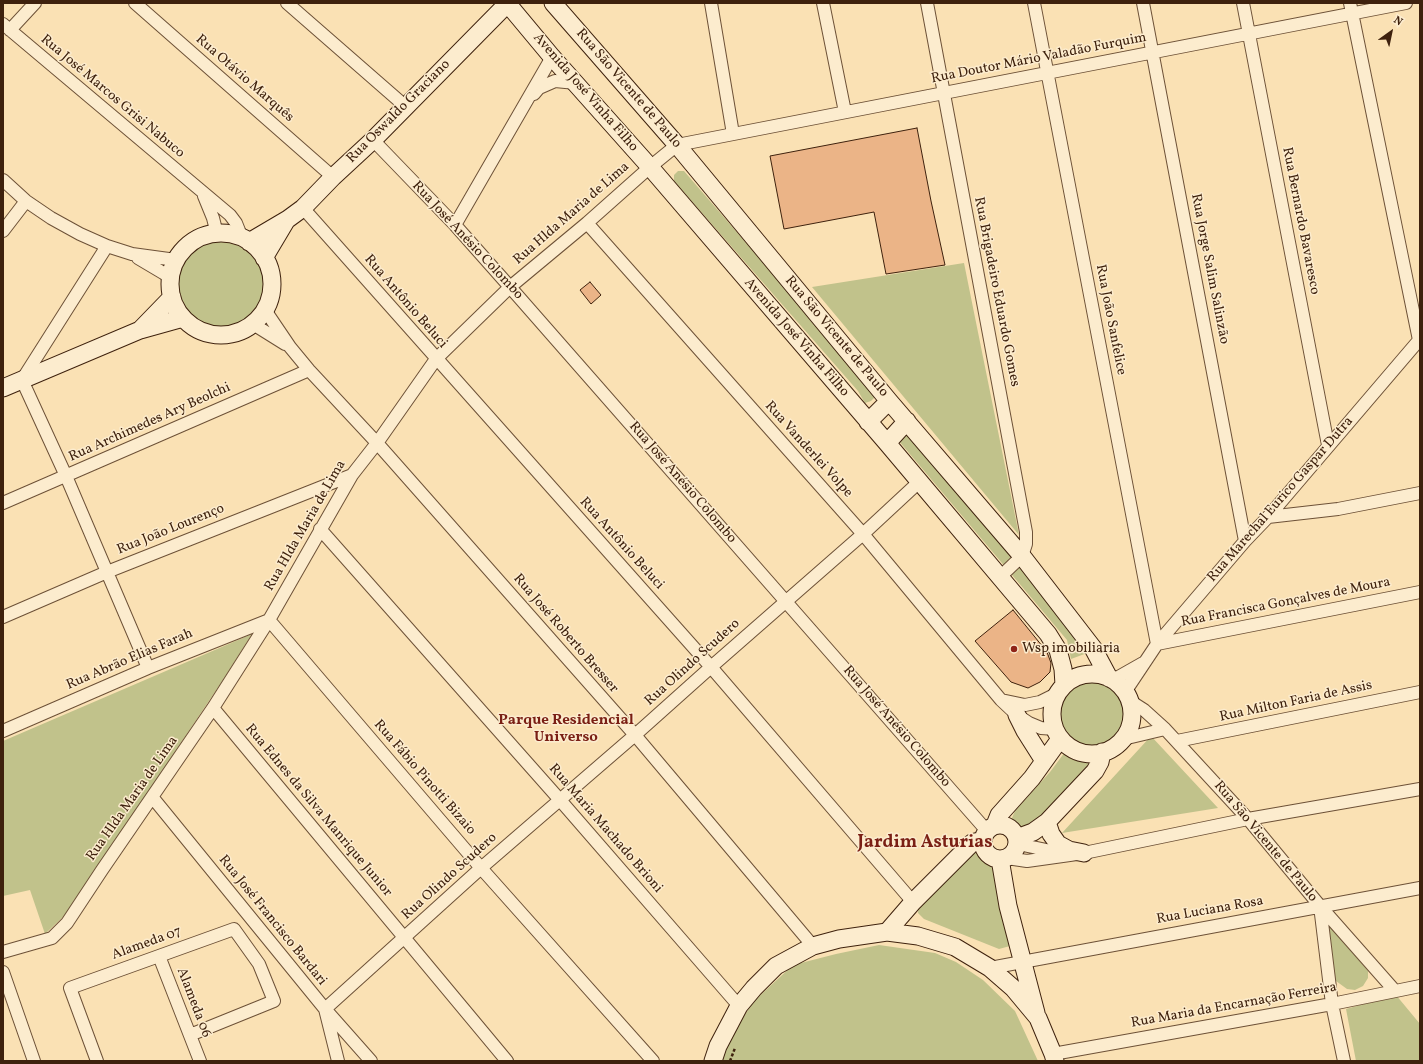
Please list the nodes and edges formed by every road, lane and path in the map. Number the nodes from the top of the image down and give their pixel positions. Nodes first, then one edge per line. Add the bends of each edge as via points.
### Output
1 (35, 3) edge
2 (135, 3) edge
3 (287, 3) edge
4 (507, 3) edge
5 (554, 3) edge
6 (711, 3) edge
7 (823, 3) edge
8 (926, 3) edge
9 (1034, 3) edge
10 (1143, 3) edge
11 (1243, 3) edge
12 (1406, 3) edge
13 (1351, 8) edge
14 (7, 27) edge
15 (1248, 34) junction
16 (1153, 52) junction
17 (552, 57) junction
18 (1047, 73) junction
19 (576, 83) junction
20 (943, 94) junction
21 (526, 102) junction
22 (405, 106) junction
23 (845, 112) junction
24 (733, 134) junction
25 (373, 140) junction
26 (677, 145) junction
27 (650, 167) junction
28 (333, 177) junction
29 (3, 180) edge
30 (202, 194) junction
31 (26, 201) junction
32 (303, 208) junction
33 (288, 219) junction
34 (587, 223) junction
35 (454, 225) junction
36 (3, 231) edge
37 (216, 234) junction
38 (246, 240) junction
39 (107, 246) junction
40 (132, 254) junction
41 (264, 258) junction
42 (176, 260) junction
43 (170, 277) junction
44 (510, 287) junction
45 (172, 297) junction
46 (265, 310) junction
47 (183, 318) junction
48 (253, 324) junction
49 (140, 330) junction
50 (1420, 339) edge
51 (290, 347) junction
52 (436, 359) junction
53 (309, 370) junction
54 (22, 380) junction
55 (3, 388) edge
56 (889, 401) junction
57 (868, 422) junction
58 (907, 422) junction
59 (377, 443) junction
60 (887, 443) junction
61 (1328, 445) junction
62 (352, 475) junction
63 (66, 476) junction
64 (919, 482) junction
65 (1420, 493) edge
66 (3, 503) edge
67 (1268, 517) junction
68 (320, 529) junction
69 (863, 534) junction
70 (1245, 541) junction
71 (1022, 556) junction
72 (107, 572) junction
73 (1000, 577) junction
74 (1420, 592) edge
75 (786, 602) junction
76 (3, 616) edge
77 (270, 620) junction
78 (1157, 644) junction
79 (1144, 662) junction
80 (710, 667) junction
81 (148, 668) junction
82 (1111, 679) junction
83 (1060, 689) junction
84 (1420, 692) edge
85 (1127, 696) junction
86 (1001, 700) junction
87 (213, 708) junction
88 (1017, 715) junction
89 (1165, 729) junction
90 (3, 731) edge
91 (1058, 734) junction
92 (635, 735) junction
93 (1123, 739) junction
94 (1177, 742) junction
95 (1102, 752) junction
96 (1044, 761) junction
97 (1420, 789) edge
98 (153, 798) junction
99 (560, 800) junction
100 (1248, 819) junction
101 (1047, 822) junction
102 (988, 832) junction
103 (1017, 841) junction
104 (1076, 854) junction
105 (1004, 858) junction
106 (481, 868) junction
107 (1420, 888) edge
108 (913, 902) junction
109 (1320, 906) junction
110 (887, 932) junction
111 (405, 938) junction
112 (812, 946) junction
113 (3, 952) edge
114 (1021, 954) junction
115 (159, 956) junction
116 (998, 966) junction
117 (3, 972) edge
118 (1420, 986) edge
119 (1395, 991) junction
120 (1332, 1004) junction
121 (739, 1006) junction
122 (325, 1009) junction
123 (1038, 1018) junction
124 (190, 1035) junction
125 (737, 1042) dead end
126 (1054, 1058) edge
127 (34, 1061) edge
128 (97, 1061) edge
129 (200, 1061) edge
130 (338, 1061) edge
131 (371, 1061) edge
132 (507, 1061) edge
133 (653, 1061) edge
134 (713, 1061) edge
135 (730, 1061) edge
136 (1344, 1061) edge

1 - 14 street
2 - 28 street, Rua Otávio Marquês
3 - 22 street
4 - 17 street, Avenida José Vinha Filho
4 - 22 street, Rua Oswaldo Graciano
5 - 26 street, Rua São Vicente de Paulo
6 - 24 street
7 - 23 street
8 - 20 street, Rua Brigadeiro Eduardo Gomes
9 - 18 street, Rua João Sanfelice
10 - 16 street, Rua Jorge Salim Salinzão
11 - 15 street, Rua Bernardo Bavaresco
12 - 13 street, Rua Doutor Mário Valadão Furquim
13 - 15 street, Rua Doutor Mário Valadão Furquim
13 - 50 street
14 - 30 street, Rua José Marcos Grisi Nabuco
15 - 16 street, Rua Doutor Mário Valadão Furquim
15 - 61 street, Rua Bernardo Bavaresco
16 - 18 street, Rua Doutor Mário Valadão Furquim
16 - 70 street, Rua Jorge Salim Salinzão
17 - 19 street, Avenida José Vinha Filho
17 - 21 street
18 - 20 street, Rua Doutor Mário Valadão Furquim
18 - 78 street, Rua João Sanfelice
19 - 21 street via 555,81 539,88
19 - 27 street, Avenida José Vinha Filho
20 - 23 street, Rua Doutor Mário Valadão Furquim
20 - 71 street, Rua Brigadeiro Eduardo Gomes via 1026,532
21 - 35 street
22 - 25 street, Rua Oswaldo Graciano
23 - 24 street, Rua Doutor Mário Valadão Furquim
24 - 26 street, Rua Doutor Mário Valadão Furquim
25 - 28 street, Rua Oswaldo Graciano
25 - 35 street, Rua José Anésio Colombo
26 - 27 street, Rua Hlda Maria de Lima
26 - 56 street, Rua São Vicente de Paulo
27 - 34 street, Rua Hlda Maria de Lima
27 - 57 street, Avenida José Vinha Filho
28 - 32 street, Rua Oswaldo Graciano
29 - 31 street
30 - 37 street, Rua José Marcos Grisi Nabuco via 213,218
30 - 38 street, Rua José Marcos Grisi Nabuco via 230,215
31 - 36 street
31 - 39 street via 51,218
32 - 33 street, Rua Oswaldo Graciano
32 - 52 street, Rua Antônio Beluci
33 - 38 street, Rua Oswaldo Graciano
33 - 41 street, Rua Oswaldo Graciano
34 - 44 street, Rua Hlda Maria de Lima
34 - 69 street, Rua Vanderlei Volpe
35 - 44 street, Rua José Anésio Colombo
37 - 38 street via 230,234
37 - 42 street via 204,236 193,242
38 - 41 street
39 - 40 street
39 - 54 street
40 - 42 street
40 - 43 street
41 - 46 street via 272,284
42 - 43 street
43 - 45 street
44 - 52 street, Rua Hlda Maria de Lima
44 - 75 street, Rua José Anésio Colombo
45 - 47 street
45 - 49 street
46 - 48 street
46 - 51 street, Rua José Roberto Bresser
47 - 48 street via 195,328 210,334 240,332
47 - 49 street
48 - 51 street, Rua José Roberto Bresser
49 - 54 street
50 - 61 street, Rua Marechal Eurico Gaspar Dutra
51 - 53 street, Rua José Roberto Bresser
52 - 59 street, Rua Hlda Maria de Lima
52 - 80 street, Rua Antônio Beluci
53 - 59 street, Rua José Roberto Bresser
53 - 63 street, Rua Archimedes Ary Beolchi
54 - 55 street
54 - 63 street
56 - 57 street
56 - 58 street, Rua São Vicente de Paulo
57 - 60 street, Avenida José Vinha Filho
58 - 60 street
58 - 71 street, Rua São Vicente de Paulo
59 - 62 street, Rua Hlda Maria de Lima
59 - 92 street, Rua José Roberto Bresser
60 - 64 street, Avenida José Vinha Filho
61 - 67 street, Rua Marechal Eurico Gaspar Dutra
62 - 68 street, Rua Hlda Maria de Lima
62 - 72 street, Rua João Lourenço
63 - 66 street, Rua Archimedes Ary Beolchi
63 - 72 street
64 - 69 street, Rua Olindo Scudero
64 - 73 street, Avenida José Vinha Filho
65 - 67 street via 1338,509
67 - 70 street, Rua Marechal Eurico Gaspar Dutra
68 - 77 street, Rua Hlda Maria de Lima
68 - 99 street, Rua Maria Machado Brioni
69 - 75 street, Rua Olindo Scudero
69 - 86 street, Rua Vanderlei Volpe
70 - 78 street, Rua Marechal Eurico Gaspar Dutra
71 - 73 street
71 - 82 street, Rua São Vicente de Paulo via 1093,648
72 - 76 street, Rua João Lourenço
72 - 81 street
73 - 83 street, Avenida José Vinha Filho via 1048,634 1058,650 1063,669
74 - 78 street, Rua Francisca Gonçalves de Moura
75 - 80 street, Rua Olindo Scudero
75 - 102 street, Rua José Anésio Colombo
77 - 81 street, Rua Abrão Elias Farah
77 - 87 street, Rua Hlda Maria de Lima
77 - 106 street, Rua Fábio Pinotti Bizaio
78 - 79 street, Rua Marechal Eurico Gaspar Dutra
79 - 82 street, Rua Marechal Eurico Gaspar Dutra
79 - 85 street, Rua Marechal Eurico Gaspar Dutra
80 - 92 street, Rua Olindo Scudero
80 - 108 street, Rua Antônio Beluci
81 - 90 street, Rua Abrão Elias Farah
82 - 83 street via 1094,674 1078,676
82 - 85 street
83 - 86 street via 1040,702 1025,704
83 - 91 street via 1052,705 1052,717
84 - 94 street, Rua Milton Faria de Assis
85 - 89 street, Rua São Vicente de Paulo
85 - 93 street via 1132,711 1128,730
86 - 88 street, Rua Vanderlei Volpe
87 - 98 street, Rua Hlda Maria de Lima
87 - 111 street, Rua Ednes da Silva Manrique Junior
88 - 91 street, Rua Vanderlei Volpe via 1028,723
88 - 96 street
89 - 93 street
89 - 94 street, Rua São Vicente de Paulo
91 - 95 street via 1069,747 1079,752
91 - 96 street
92 - 99 street, Rua Olindo Scudero
92 - 112 street, Rua José Roberto Bresser
93 - 95 street via 1114,747
94 - 100 street, Rua São Vicente de Paulo
95 - 101 street via 1095,771
96 - 102 street
97 - 100 street
98 - 113 street, Rua Hlda Maria de Lima via 67,923 52,938
98 - 122 street, Rua José Francisco Bardari
99 - 106 street, Rua Olindo Scudero
99 - 121 street, Rua Maria Machado Brioni
100 - 104 street
100 - 109 street, Rua São Vicente de Paulo
101 - 103 street
101 - 104 street via 1058,844
102 - 103 street via 1001,824 1011,828
102 - 105 street via 984,847 993,858
102 - 108 street via 972,843
103 - 104 street
103 - 105 street via 1016,850
104 - 105 street via 1027,861
105 - 114 street via 1008,906
106 - 111 street, Rua Olindo Scudero
106 - 133 street, Rua Fábio Pinotti Bizaio
107 - 109 street, Rua Luciana Rosa
108 - 110 street
109 - 114 street, Rua Luciana Rosa
109 - 119 street, Rua São Vicente de Paulo
109 - 120 street
110 - 112 street
110 - 116 street via 918,936 955,947
111 - 122 street, Rua Olindo Scudero
111 - 132 street, Rua Ednes da Silva Manrique Junior
112 - 121 street via 776,966
114 - 116 street, Rua Luciana Rosa
114 - 123 street
115 - 124 street, Alameda 06
115 - 124 street, Alameda 07 via 234,929 259,964 274,1000
115 - 128 street, Alameda 07 via 70,988
116 - 123 street via 1012,988
117 - 127 street
118 - 119 street, Rua Maria da Encarnação Ferreira
119 - 120 street, Rua Maria da Encarnação Ferreira
120 - 126 street, Rua Maria da Encarnação Ferreira
120 - 136 street
121 - 134 street
122 - 130 street
122 - 131 street, Rua José Francisco Bardari
123 - 126 street
124 - 129 street, Alameda 06
125 - 135 path

